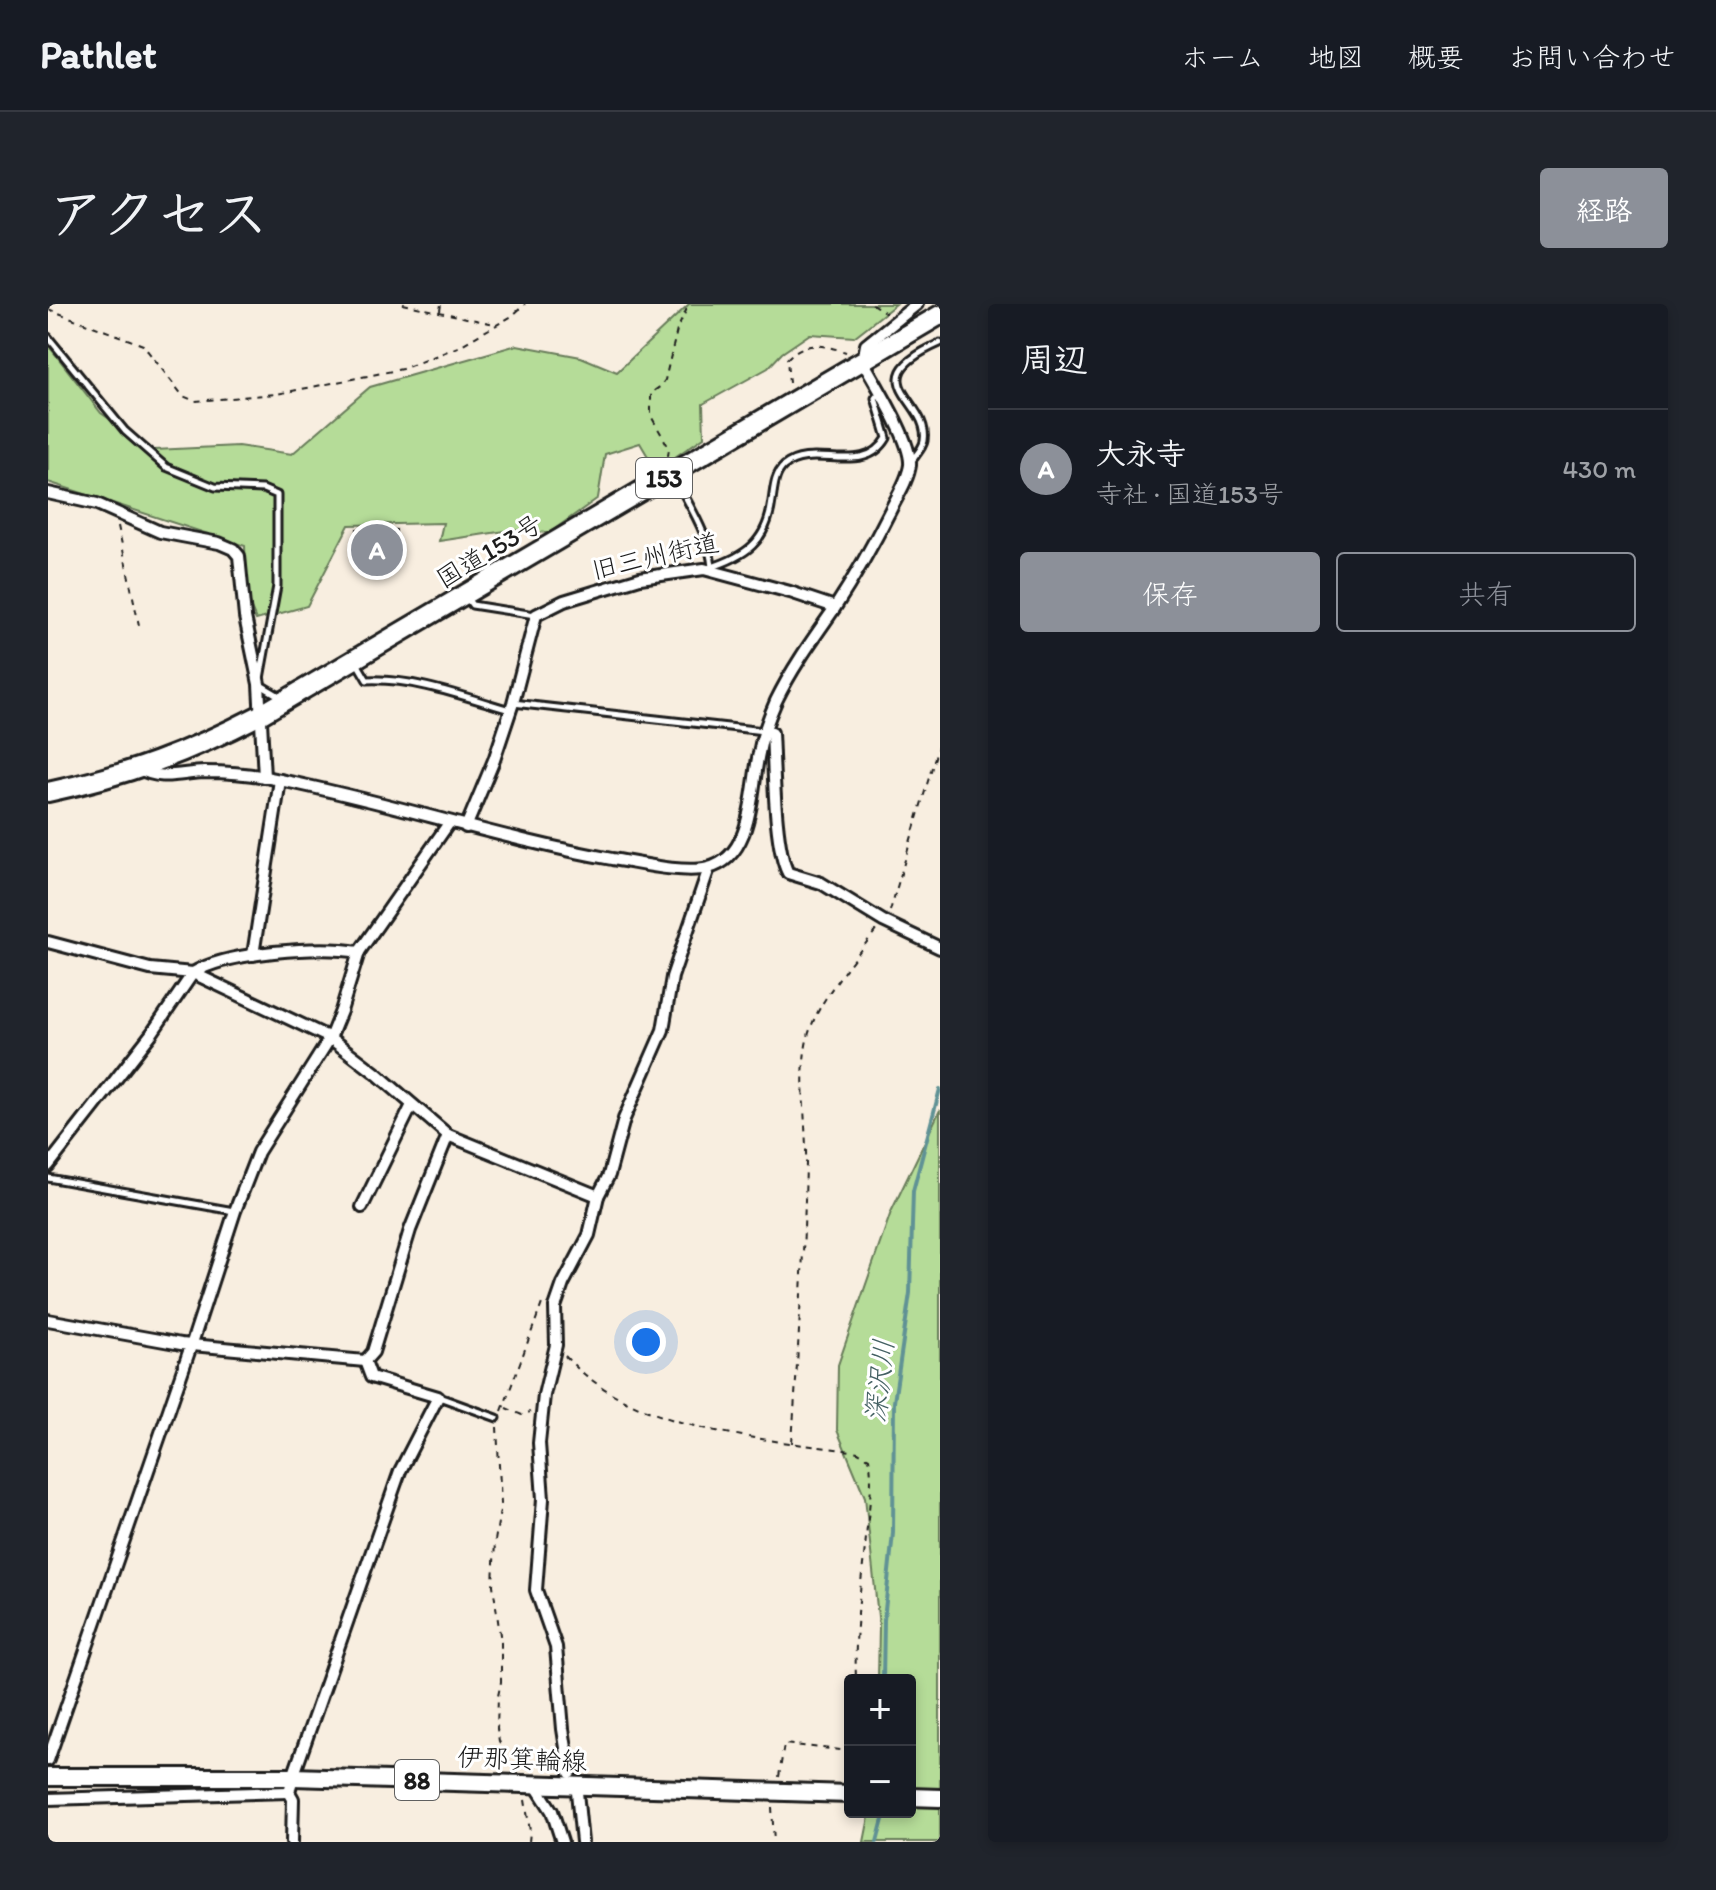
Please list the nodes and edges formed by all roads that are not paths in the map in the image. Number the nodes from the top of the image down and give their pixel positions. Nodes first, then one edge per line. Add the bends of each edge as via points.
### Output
1 (917, 304) edge
2 (940, 315) edge
3 (48, 337) edge
4 (940, 343) edge
5 (863, 361) junction
6 (880, 392) junction
7 (670, 464) junction
8 (910, 464) junction
9 (48, 493) edge
10 (708, 568) junction
11 (465, 596) junction
12 (835, 607) junction
13 (536, 615) junction
14 (355, 660) junction
15 (259, 684) junction
16 (284, 701) junction
17 (512, 707) junction
18 (260, 715) junction
19 (765, 731) junction
20 (140, 769) junction
21 (264, 777) junction
22 (280, 780) junction
23 (48, 792) edge
24 (449, 823) junction
25 (466, 827) junction
26 (709, 868) junction
27 (48, 942) edge
28 (940, 948) edge
29 (359, 952) junction
30 (253, 955) junction
31 (193, 973) junction
32 (330, 1038) junction
33 (412, 1105) junction
34 (448, 1135) junction
35 (48, 1166) edge
36 (48, 1178) edge
37 (598, 1196) junction
38 (362, 1207) dead end
39 (235, 1211) junction
40 (48, 1320) edge
41 (192, 1343) junction
42 (365, 1361) junction
43 (438, 1397) junction
44 (497, 1418) road end
45 (48, 1760) edge
46 (570, 1773) dead end
47 (48, 1777) edge
48 (526, 1783) junction
49 (291, 1785) junction
50 (577, 1792) dead end
51 (844, 1794) edge
52 (916, 1797) edge
53 (940, 1798) edge
54 (48, 1799) edge
55 (292, 1842) edge
56 (562, 1842) edge
57 (582, 1842) edge

1 - 5 street via 866,345
2 - 5 highway, 国道153号 / 153
3 - 15 lane via 125,431 166,467 215,487 263,489 277,495 277,586
4 - 8 lane via 916,354 900,377 900,389 923,427 924,444
5 - 6 street
5 - 7 highway, 国道153号 / 153
6 - 8 street via 908,448
6 - 10 lane, 旧三州街道 via 875,405 887,438 882,447 853,459 798,459 786,464 778,473 762,534 736,559
7 - 10 lane via 710,551
7 - 11 highway, 国道153号 / 153
8 - 12 street via 874,542
9 - 15 street via 97,504 160,532 233,549 239,556
10 - 12 street
10 - 13 street, 旧三州街道 via 640,578
11 - 13 lane via 472,605
11 - 14 highway, 国道153号 / 153
12 - 19 street via 805,648
13 - 17 street
14 - 16 highway, 国道153号 / 153
14 - 17 lane via 367,680
15 - 16 lane
15 - 18 street
16 - 18 highway, 国道153号 / 153
17 - 19 lane
17 - 25 street
18 - 20 highway, 国道153号 / 153
18 - 21 street
19 - 26 street via 739,844
19 - 28 street via 772,733 781,849 788,873 821,883
20 - 21 street via 153,777 234,772
20 - 23 highway, 国道153号 / 153
21 - 22 street
22 - 24 street
22 - 30 street
24 - 25 street
24 - 29 street
25 - 26 street via 666,868
26 - 37 street via 672,977 663,1030
27 - 31 street via 150,969
29 - 30 street via 341,948
29 - 32 street
30 - 31 street
31 - 32 street
31 - 35 street
32 - 33 street
32 - 39 street via 258,1152
33 - 34 street
33 - 38 street
34 - 37 street
34 - 42 street via 410,1230 373,1352
36 - 39 lane
37 - 46 street via 589,1235 555,1307 556,1345 539,1443 543,1499 536,1590 556,1647
39 - 41 street
40 - 41 street
41 - 42 street
41 - 45 street
42 - 43 street via 371,1377
43 - 44 lane
43 - 49 street via 400,1471
47 - 49 main road, 伊那箕輪線 / 88
48 - 49 main road, 伊那箕輪線 / 88
48 - 51 main road, 伊那箕輪線 / 88
48 - 56 street via 552,1811
49 - 54 street
49 - 55 street
50 - 57 street
52 - 53 main road

